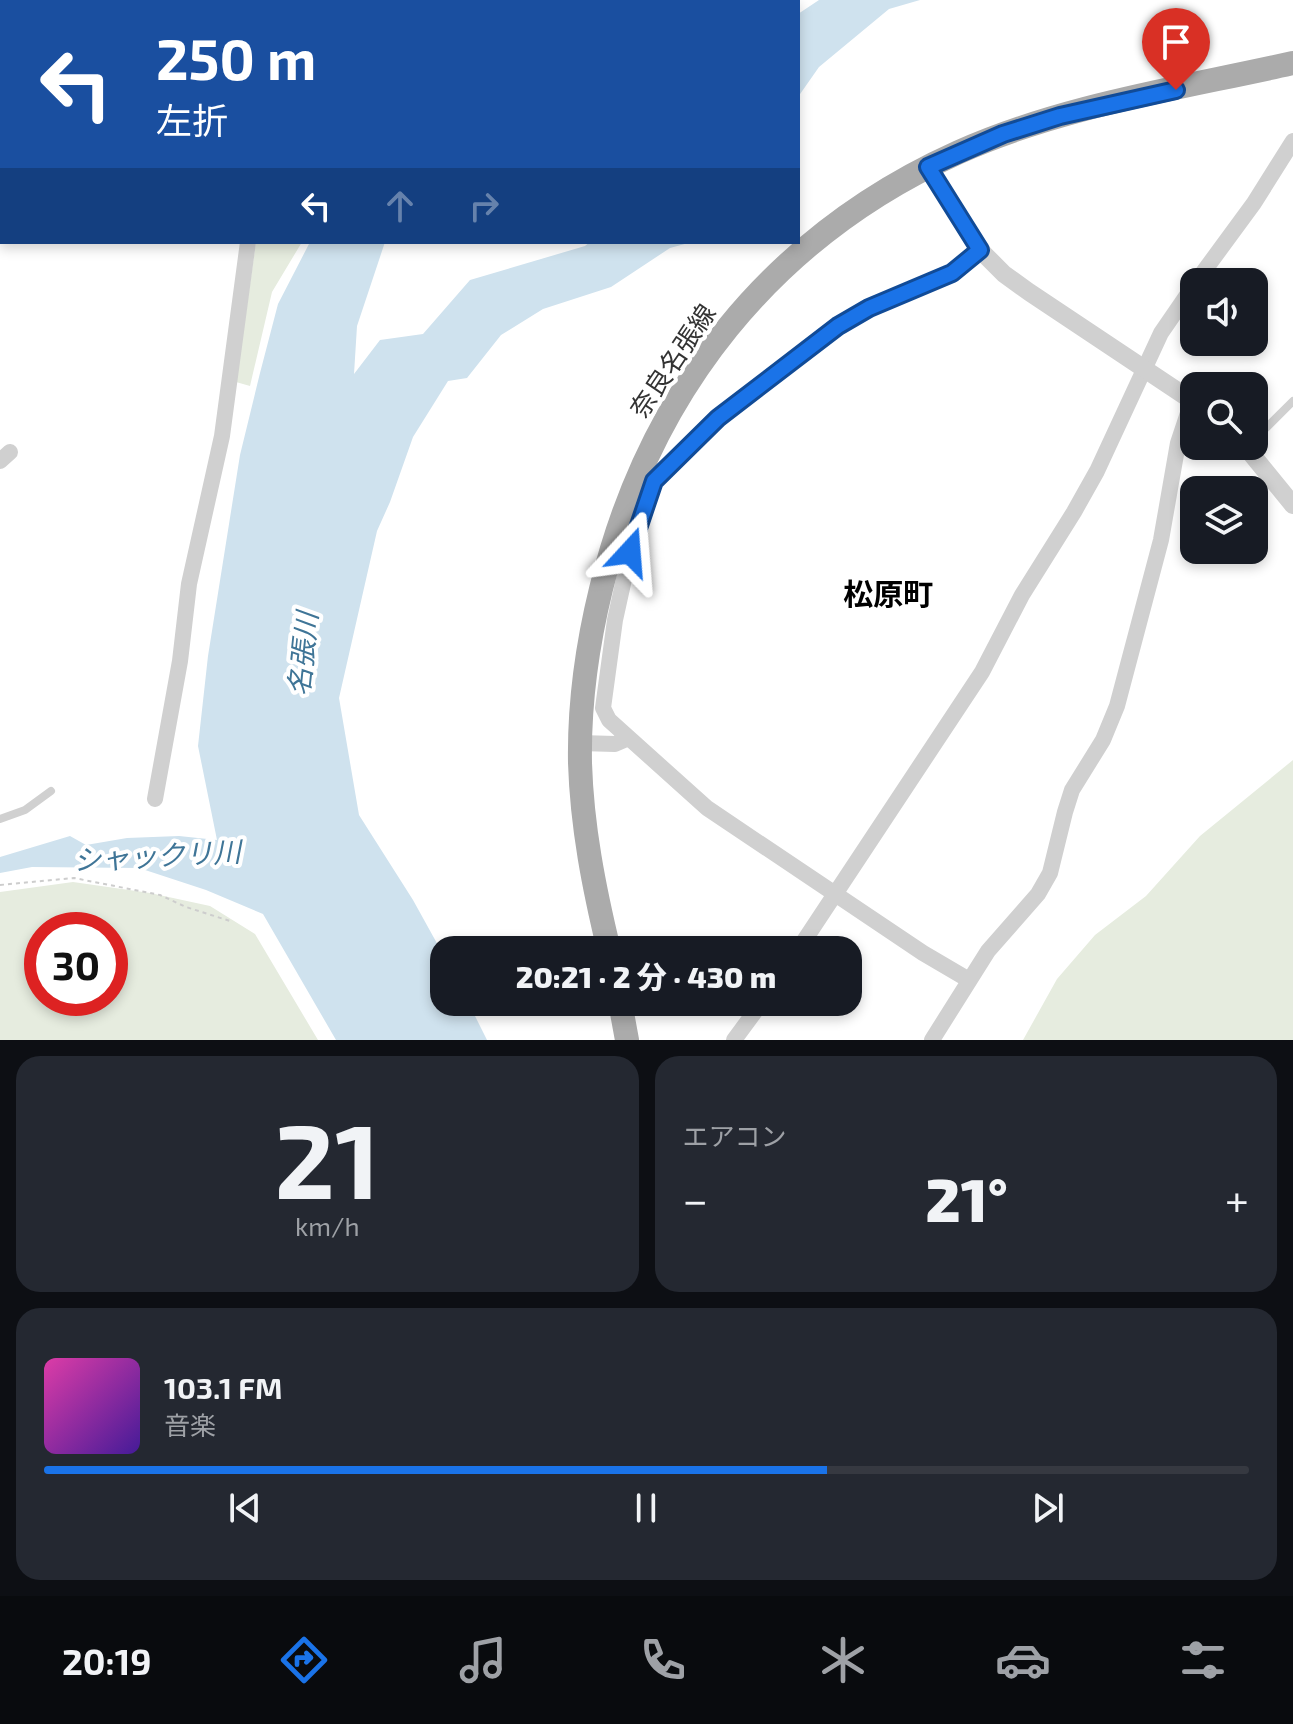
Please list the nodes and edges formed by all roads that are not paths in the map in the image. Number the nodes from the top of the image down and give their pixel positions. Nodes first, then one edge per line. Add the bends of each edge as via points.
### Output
1 (1293, 63) edge
2 (1293, 141) edge
3 (1280, 159) junction
4 (928, 167) junction
5 (1293, 173) edge
6 (248, 244) edge
7 (980, 250) junction
8 (1207, 268) edge
9 (1180, 306) edge
10 (1144, 368) junction
11 (1180, 392) edge
12 (1293, 401) edge
13 (1268, 425) edge
14 (1180, 437) edge
15 (1259, 460) edge
16 (1293, 505) edge
17 (629, 738) junction
18 (580, 743) junction
19 (51, 791) dead end
20 (155, 799) dead end
21 (0, 819) edge
22 (833, 893) junction
23 (606, 936) edge
24 (807, 936) edge
25 (969, 980) junction
26 (623, 1016) edge
27 (752, 1016) edge
28 (627, 1040) edge
29 (734, 1040) edge
30 (932, 1040) edge

1 - 4 main road, 奈良名張線 via 1060,116
2 - 3 street
3 - 5 street
3 - 8 street
4 - 7 street
4 - 18 main road, 奈良名張線 via 844,219 767,283 716,340 685,385 641,466 615,536 588,651
6 - 20 street via 222,436 189,584
7 - 10 street via 1029,292
7 - 17 street via 952,273 838,326 718,418 654,481 627,563 603,708
9 - 10 street
10 - 11 street
10 - 22 street via 1097,471 982,672
12 - 13 lane
14 - 25 street via 1161,540 1117,706 1072,790 1050,873
15 - 16 street
17 - 18 street via 615,744
17 - 22 street via 707,808
18 - 23 main road, 奈良名張線 via 585,829
19 - 21 lane via 25,810
22 - 24 street
22 - 25 street
25 - 30 street
26 - 28 main road
27 - 29 street

